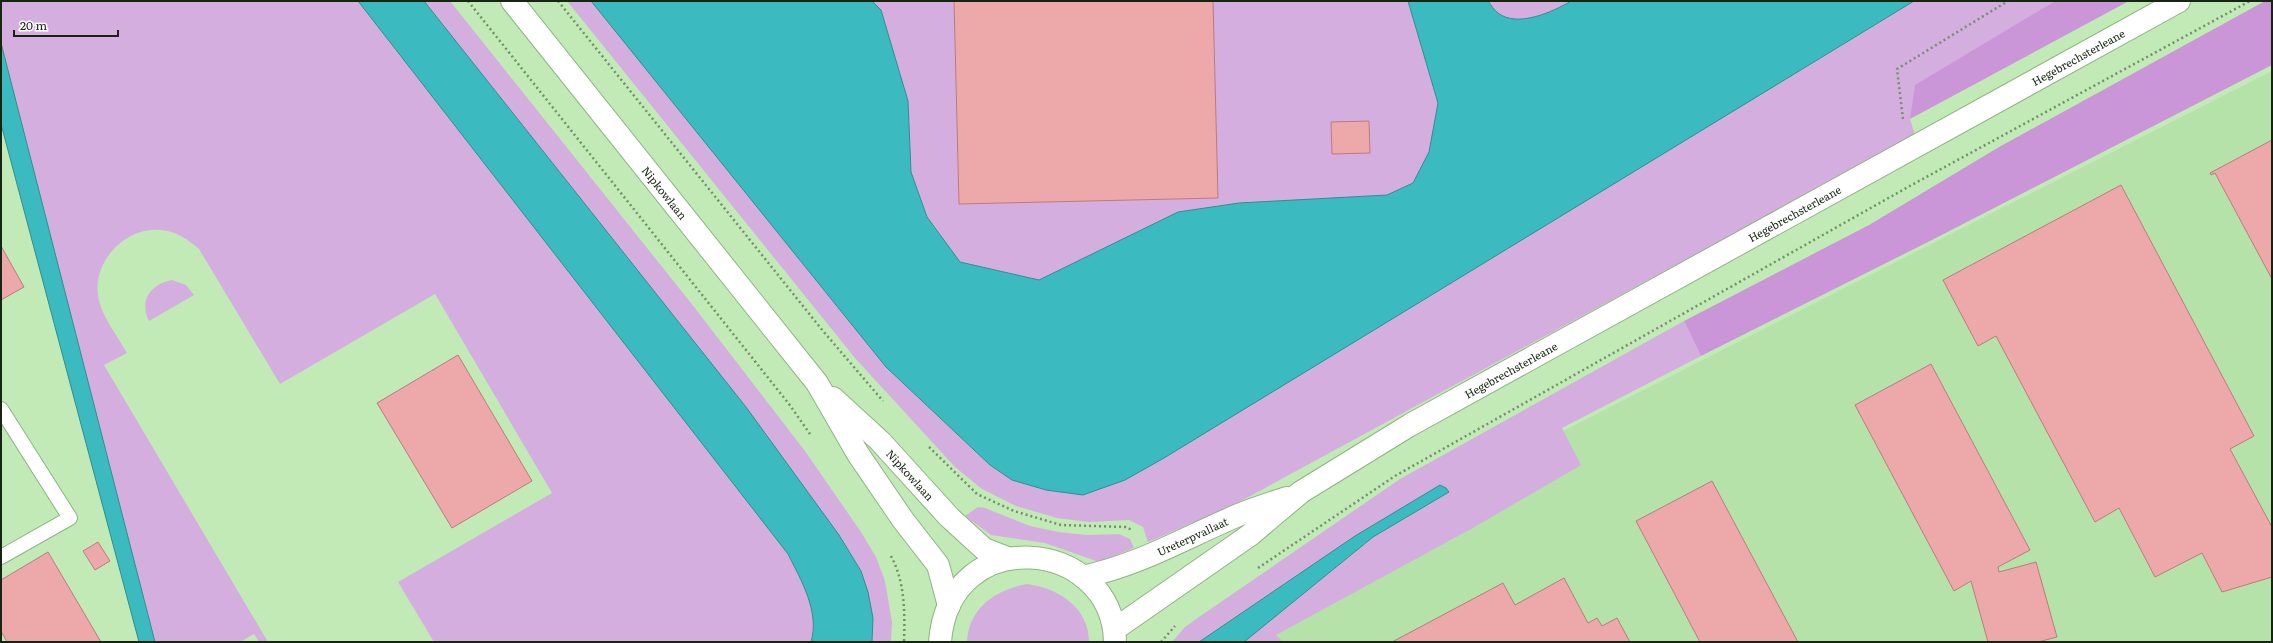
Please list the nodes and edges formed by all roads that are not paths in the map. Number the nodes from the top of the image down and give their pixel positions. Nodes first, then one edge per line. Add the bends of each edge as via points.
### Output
1 (512, 1) edge
2 (2179, 1) edge
3 (817, 383) junction
4 (1, 409) edge
5 (1410, 425) joint
6 (1301, 492) junction
7 (1, 557) edge
8 (1007, 558) junction
9 (1083, 577) junction
10 (949, 606) junction
11 (1115, 636) edge
12 (940, 642) edge

1 - 3 street, Nipkowlaan
2 - 5 street, Hegebrechsterleane
3 - 8 street, Nipkowlaan via 880,441 949,517 984,550
3 - 10 street, Nipkowlaan via 858,454 902,520 938,565
4 - 7 lane via 70,518
5 - 6 street, Ureterpvallaat
6 - 9 street, Ureterpvallaat via 1242,513 1148,557 1113,570
6 - 11 street, Ureterpvallaat via 1250,535 1209,565 1168,590
8 - 9 street via 1031,556 1057,562
8 - 10 street via 990,563 972,575 959,589
9 - 11 street via 1105,602
10 - 12 street via 942,623

